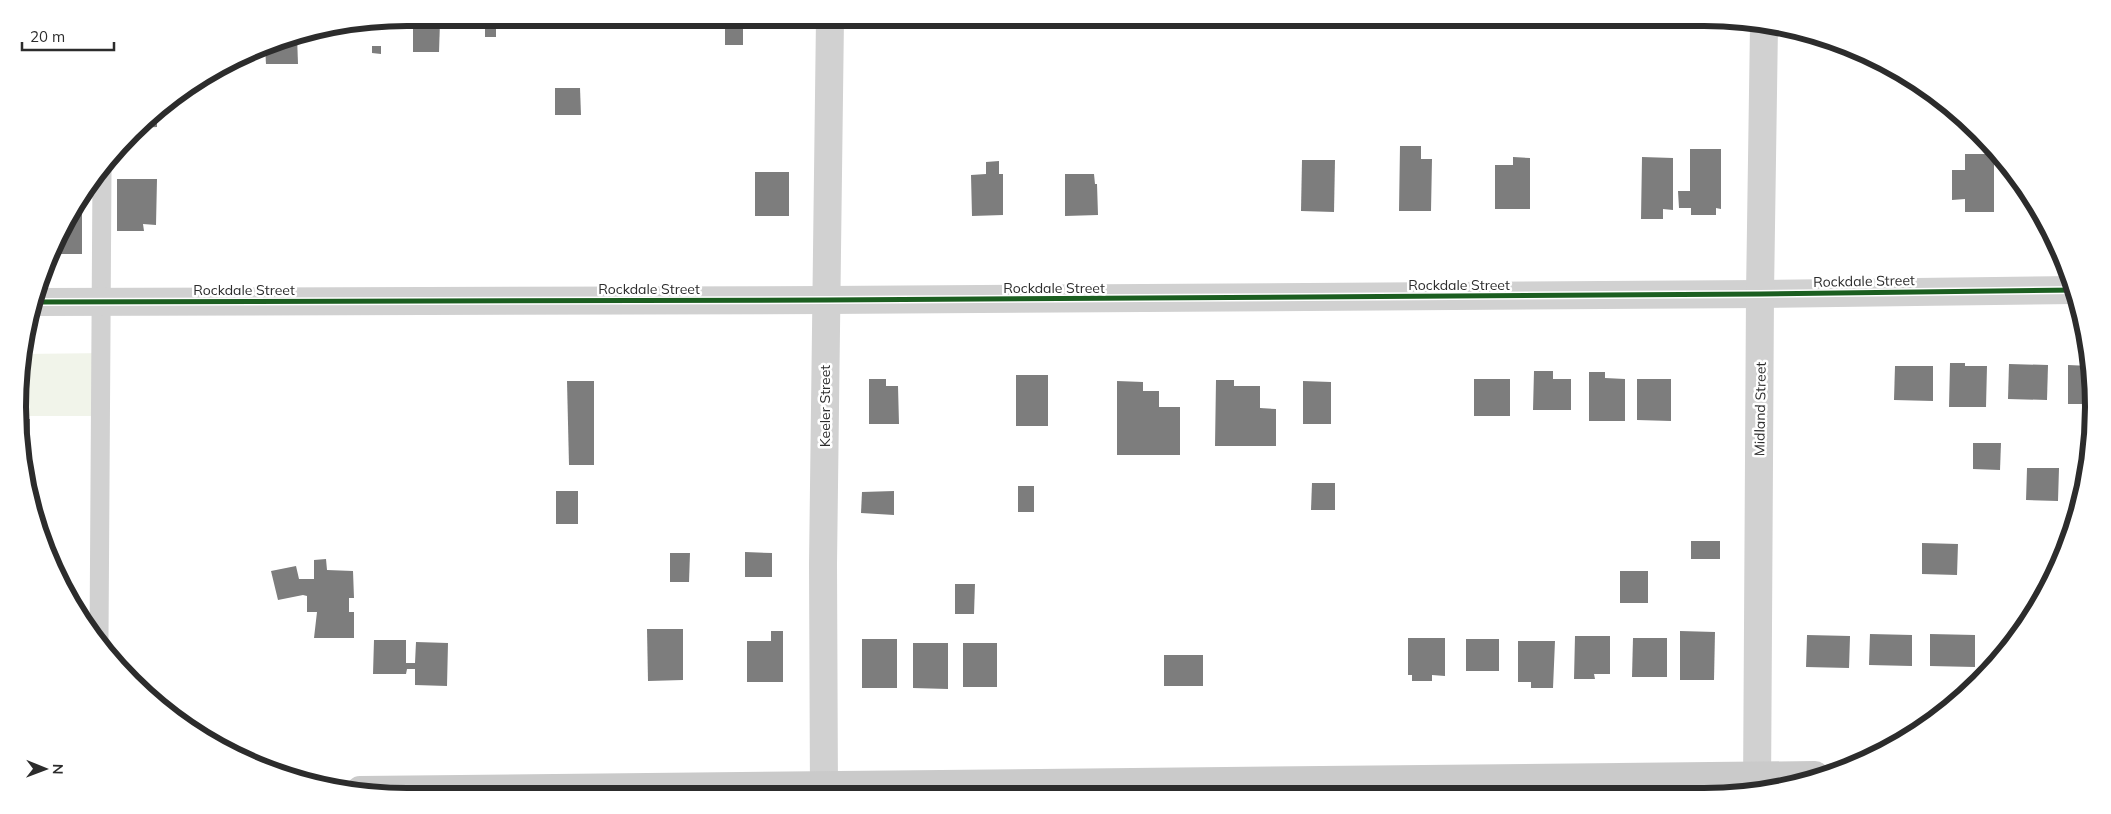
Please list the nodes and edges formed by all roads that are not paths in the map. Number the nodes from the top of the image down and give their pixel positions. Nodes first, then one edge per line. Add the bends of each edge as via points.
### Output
1 (830, 26) edge
2 (1764, 32) edge
3 (102, 179) edge
4 (2067, 290) edge
5 (1760, 294) junction
6 (826, 300) junction
7 (41, 302) edge
8 (102, 302) junction
9 (99, 631) edge
10 (1754, 784) edge
11 (1756, 784) edge
12 (824, 788) edge
13 (1223, 788) edge

1 - 6 street, Keeler Street
2 - 5 street, Midland Street
3 - 8 lane
4 - 5 street, Rockdale Street
5 - 6 street, Rockdale Street
5 - 11 street, Midland Street
6 - 8 street, Rockdale Street
6 - 12 street, Keeler Street
7 - 8 street, Rockdale Street
8 - 9 lane
10 - 13 main road

